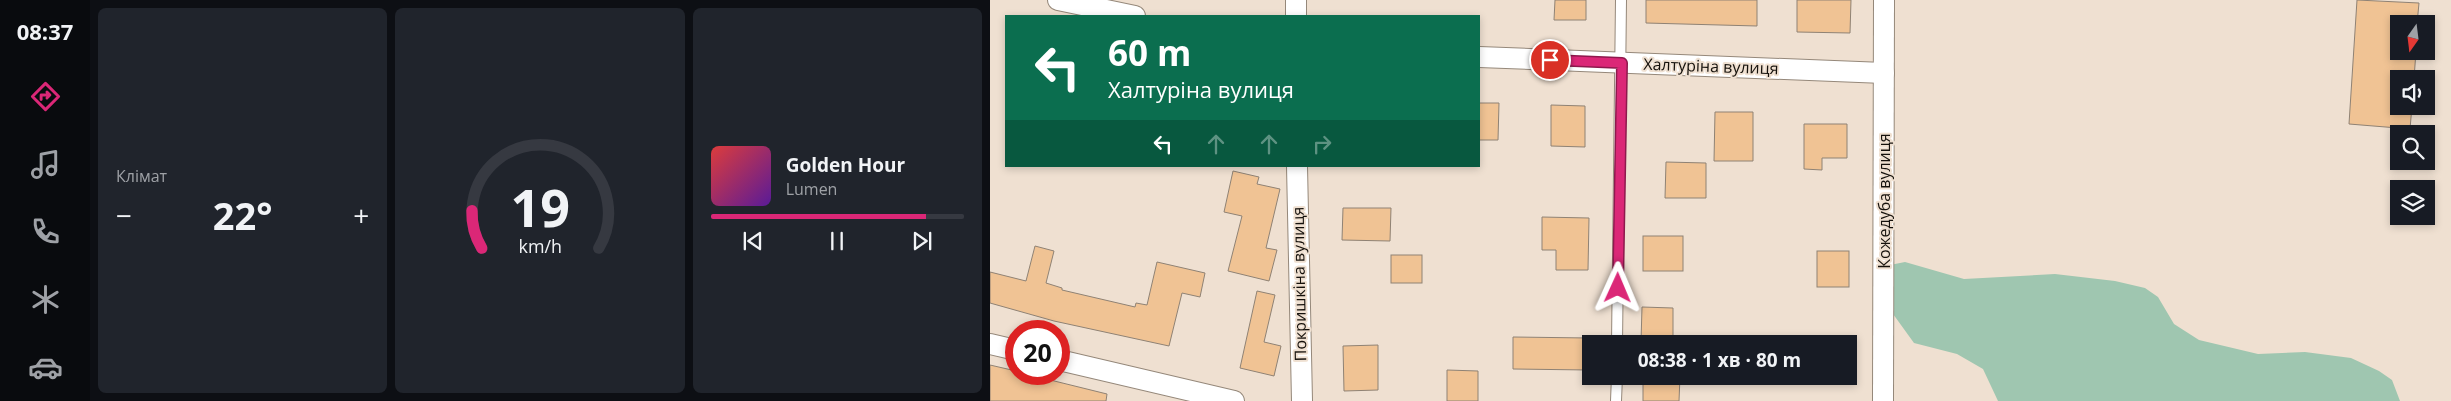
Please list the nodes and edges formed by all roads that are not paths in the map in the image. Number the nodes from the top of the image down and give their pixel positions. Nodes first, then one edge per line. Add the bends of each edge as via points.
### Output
1 (1058, 0) edge
2 (1296, 0) edge
3 (1622, 0) edge
4 (1884, 0) edge
5 (1130, 15) edge
6 (1296, 15) edge
7 (1480, 57) edge
8 (1622, 63) junction
9 (1884, 73) junction
10 (1297, 167) edge
11 (1617, 335) edge
12 (990, 344) edge
13 (1005, 347) edge
14 (1070, 363) edge
15 (1617, 385) edge
16 (1234, 401) edge
17 (1302, 401) edge
18 (1616, 401) edge
19 (1883, 401) edge

1 - 5 street
2 - 6 street
3 - 8 lane
4 - 9 street, Кожедуба вулиця
7 - 8 street, Халтуріна вулиця
8 - 9 street, Халтуріна вулиця
8 - 11 lane
9 - 19 street, Кожедуба вулиця
10 - 17 street, Покришкіна вулиця
12 - 13 street
14 - 16 street
15 - 18 lane

